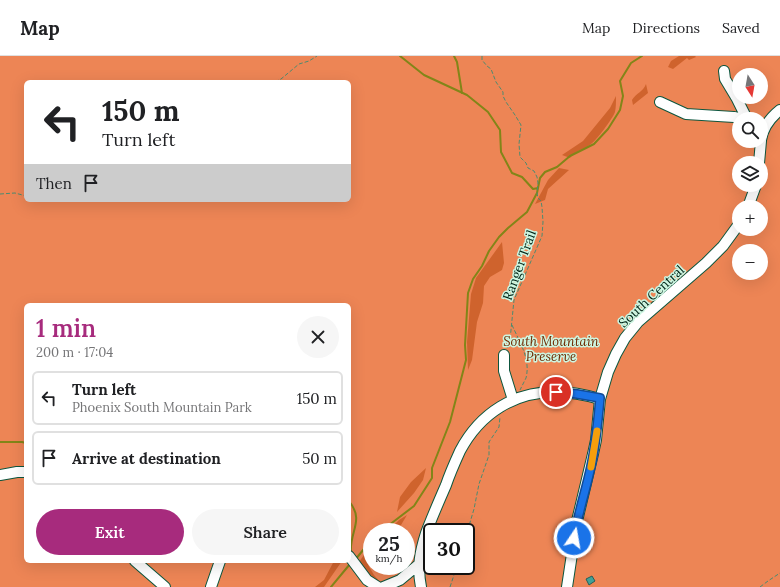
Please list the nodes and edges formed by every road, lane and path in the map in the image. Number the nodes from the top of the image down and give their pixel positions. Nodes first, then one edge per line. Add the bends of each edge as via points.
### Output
1 (318, 56) edge
2 (482, 56) edge
3 (724, 71) dead end
4 (279, 80) edge
5 (660, 102) dead end
6 (780, 110) edge
7 (744, 112) edge
8 (732, 116) edge
9 (768, 123) edge
10 (0, 194) edge
11 (24, 195) edge
12 (732, 235) edge
13 (512, 325) junction
14 (504, 355) joint
15 (600, 398) junction
16 (512, 399) junction
17 (501, 415) dead end
18 (24, 472) edge
19 (0, 475) edge
20 (470, 523) edge
21 (351, 559) edge
22 (137, 563) edge
23 (219, 563) edge
24 (418, 565) junction
25 (780, 573) edge
26 (454, 575) edge
27 (165, 587) edge
28 (211, 587) edge
29 (378, 587) edge
30 (383, 587) edge
31 (421, 587) edge
32 (450, 587) edge
33 (567, 587) edge
34 (760, 587) edge

1 - 4 path via 299,64
2 - 13 path, Ranger Trail via 521,125 520,157 537,177 537,193 542,207 542,236 514,300
3 - 7 street via 725,79
5 - 8 street via 686,114
6 - 9 street
10 - 11 path
12 - 15 street, South Central via 624,338 608,372
13 - 14 path, Ranger Trail
13 - 16 path via 523,349 527,366 526,378 518,394
14 - 16 street via 504,371
15 - 16 street via 556,392
15 - 33 street, South Central via 596,440 577,521
16 - 24 street via 484,420 461,450 426,533
17 - 20 path via 499,426 489,442 489,454
18 - 19 street
21 - 29 street via 367,580
22 - 27 street
23 - 28 street
24 - 30 street via 400,580
24 - 31 street
25 - 34 path
26 - 32 path

